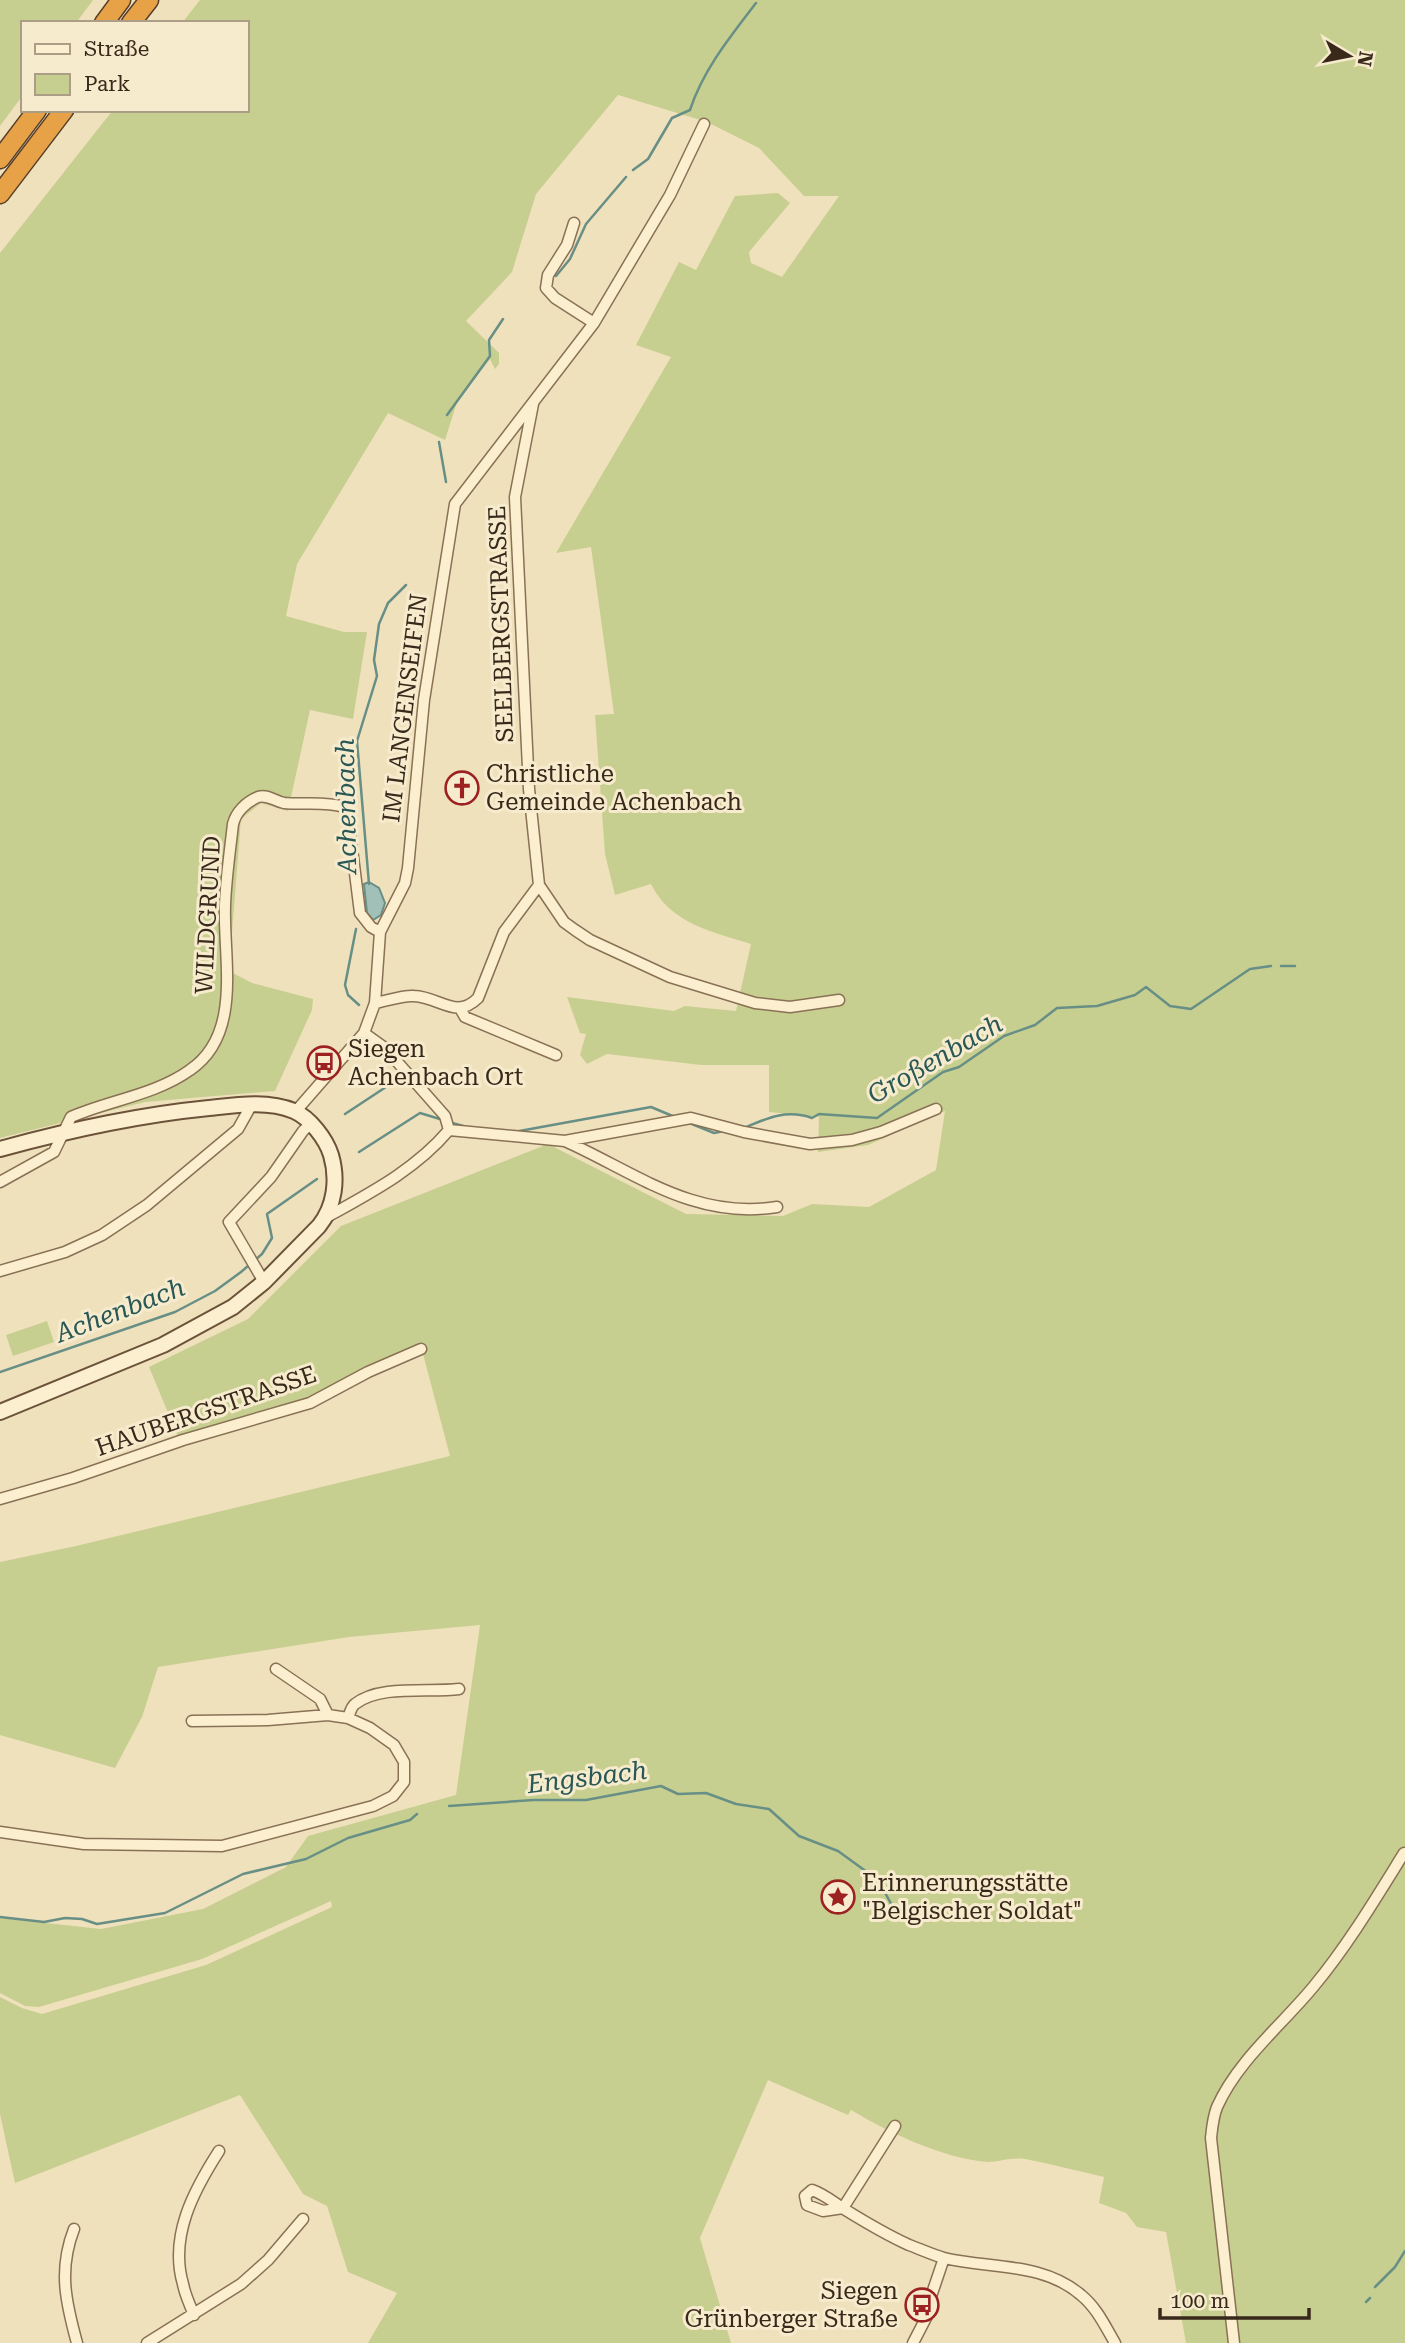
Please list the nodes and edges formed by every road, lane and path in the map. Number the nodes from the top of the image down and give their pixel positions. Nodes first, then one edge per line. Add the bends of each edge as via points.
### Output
1 (121, 0) edge
2 (149, 0) edge
3 (105, 21) edge
4 (133, 21) edge
5 (35, 112) edge
6 (62, 112) edge
7 (704, 124) dead end
8 (0, 159) edge
9 (0, 194) edge
10 (574, 223) dead end
11 (593, 323) junction
12 (534, 401) junction
13 (539, 885) junction
14 (380, 932) junction
15 (839, 1000) dead end
16 (375, 1003) junction
17 (461, 1010) junction
18 (364, 1033) junction
19 (556, 1055) dead end
20 (252, 1104) junction
21 (936, 1109) dead end
22 (296, 1111) junction
23 (311, 1123) junction
24 (449, 1130) junction
25 (62, 1132) junction
26 (565, 1141) junction
27 (0, 1149) edge
28 (0, 1182) edge
29 (777, 1207) dead end
30 (325, 1218) junction
31 (0, 1271) edge
32 (264, 1282) junction
33 (421, 1349) dead end
34 (0, 1412) edge
35 (0, 1499) edge
36 (276, 1669) dead end
37 (459, 1689) dead end
38 (328, 1715) junction
39 (348, 1718) junction
40 (192, 1721) dead end
41 (0, 1832) edge
42 (1404, 1853) edge
43 (895, 2126) dead end
44 (219, 2151) dead end
45 (303, 2219) dead end
46 (74, 2229) dead end
47 (944, 2258) junction
48 (194, 2315) junction
49 (77, 2343) edge
50 (147, 2343) edge
51 (913, 2343) edge
52 (1115, 2343) edge
53 (1234, 2343) edge

1 - 3 highway
2 - 4 highway
5 - 8 highway
6 - 9 highway
7 - 11 street, IM LANGENSEIFEN via 670,195
10 - 11 street via 546,288
11 - 12 street, IM LANGENSEIFEN
12 - 13 street, SEELBERGSTRASSE via 515,497 529,789
12 - 14 street, IM LANGENSEIFEN via 455,504 424,700 408,868
13 - 15 street, SEELBERGSTRASSE via 564,922 575,930 670,977 755,1003 790,1007
13 - 17 street via 504,932 478,998
14 - 16 street, IM LANGENSEIFEN
14 - 25 street, WILDGRUND via 360,913 344,807 283,803 260,796 235,815 225,904 227,1001 210,1052 165,1085 71,1117
16 - 17 street via 415,996
16 - 18 street, IM LANGENSEIFEN
17 - 19 street via 464,1017
18 - 22 street, IM LANGENSEIFEN
18 - 24 street via 385,1048 427,1095 445,1116
20 - 22 main road
20 - 25 main road via 168,1112
20 - 31 street via 238,1129 136,1213 65,1252
21 - 26 street via 881,1132 835,1143 797,1142 691,1118
22 - 23 main road
23 - 30 main road via 334,1164 333,1198
23 - 32 street via 271,1177 229,1222
24 - 26 street
24 - 30 street via 399,1177
25 - 27 main road
25 - 28 street via 54,1152
26 - 29 street via 660,1191 705,1205
30 - 32 main road
32 - 34 main road via 233,1307 163,1345
33 - 35 street, HAUBERGSTRASSE via 310,1403
36 - 38 street via 320,1699
37 - 39 street via 369,1696 353,1706
38 - 39 street
38 - 40 street
39 - 41 street via 394,1745 404,1762 404,1782 393,1796 373,1806 222,1846 84,1844
42 - 53 street via 1346,1943 1258,2048 1217,2108 1211,2138
43 - 47 street via 842,2208 909,2245
44 - 48 street via 181,2228 182,2283
45 - 48 street via 241,2284
46 - 49 street via 64,2270 67,2309
47 - 51 street via 936,2297
47 - 52 street via 1044,2273 1065,2283 1095,2309
48 - 50 street

